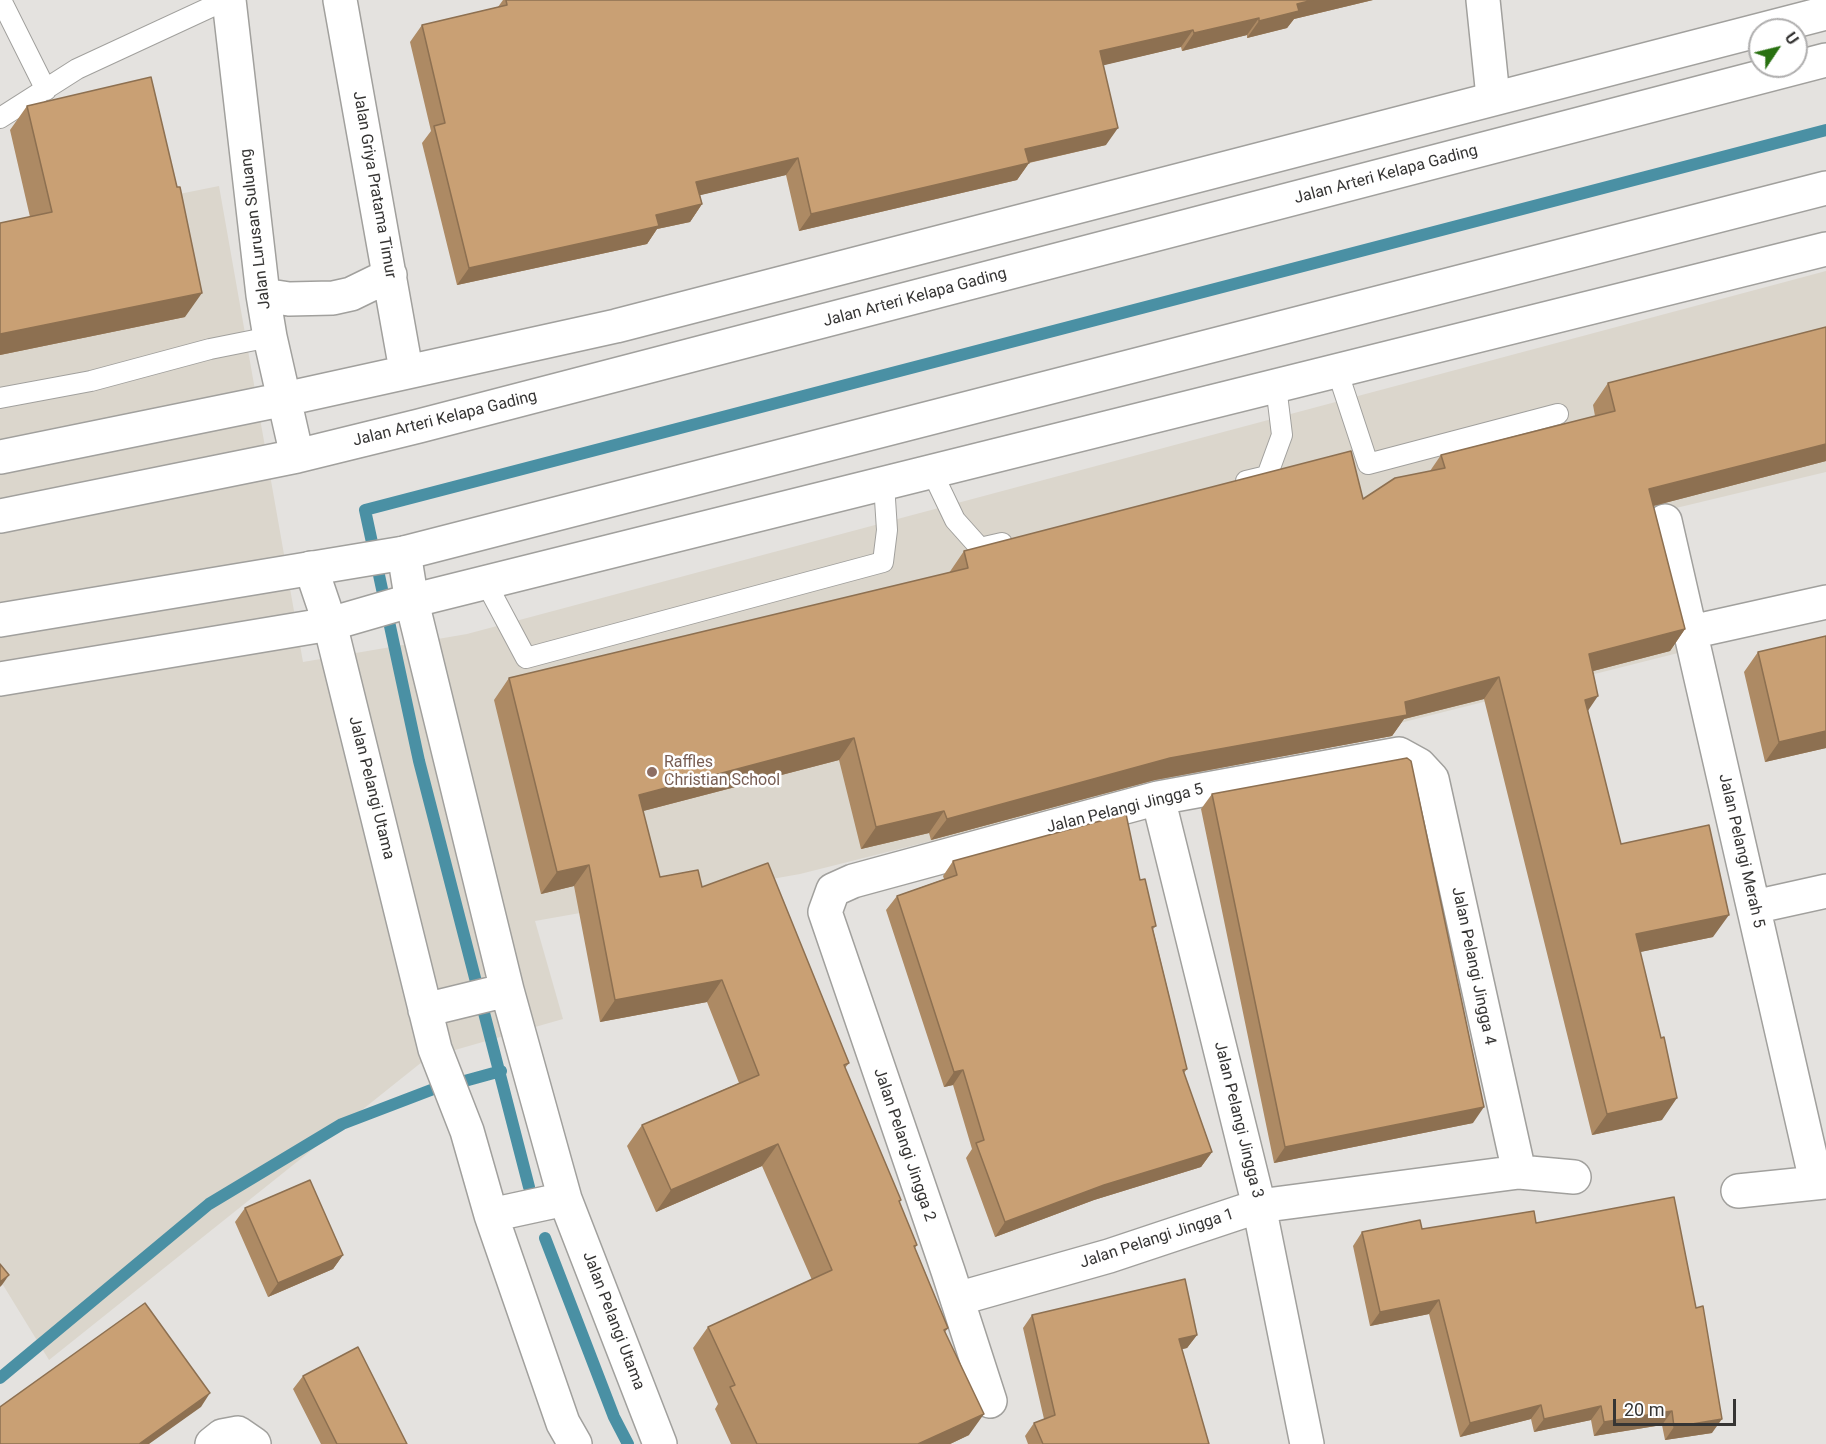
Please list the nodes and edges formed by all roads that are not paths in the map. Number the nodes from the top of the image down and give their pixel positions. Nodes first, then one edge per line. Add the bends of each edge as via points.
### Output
1 (1, 0) edge
2 (228, 0) edge
3 (340, 0) edge
4 (1483, 0) edge
5 (1826, 13) edge
6 (1826, 60) edge
7 (46, 90) junction
8 (1493, 97) junction
9 (0, 118) edge
10 (1826, 188) edge
11 (1826, 249) edge
12 (390, 275) junction
13 (263, 295) junction
14 (616, 326) junction
15 (270, 337) junction
16 (406, 370) junction
17 (1337, 370) junction
18 (629, 373) junction
19 (1276, 386) junction
20 (0, 398) edge
21 (285, 399) junction
22 (1558, 414) dead end
23 (297, 456) junction
24 (0, 457) edge
25 (932, 472) junction
26 (884, 484) junction
27 (1233, 484) edge
28 (0, 516) edge
29 (1665, 521) dead end
30 (1026, 537) edge
31 (398, 554) junction
32 (311, 568) junction
33 (486, 583) junction
34 (1826, 602) edge
35 (405, 603) junction
36 (0, 620) edge
37 (344, 620) junction
38 (1691, 632) junction
39 (0, 679) edge
40 (1419, 765) joint
41 (1158, 798) junction
42 (833, 890) joint
43 (1826, 891) edge
44 (1754, 907) junction
45 (496, 992) junction
46 (431, 1009) junction
47 (1519, 1172) junction
48 (1574, 1177) dead end
49 (1821, 1182) edge
50 (1738, 1191) dead end
51 (565, 1199) junction
52 (1259, 1206) junction
53 (491, 1215) junction
54 (957, 1299) junction
55 (990, 1401) dead end
56 (574, 1444) edge
57 (660, 1444) edge
58 (1307, 1444) edge

1 - 7 lane
2 - 7 lane via 77,69
2 - 13 street, Jalan Lurusan Suluang
3 - 12 street, Jalan Griya Pratama Timur
4 - 8 street
5 - 8 street
6 - 18 street, Jalan Arteri Kelapa Gading
7 - 9 lane
8 - 14 street
10 - 31 street
11 - 17 street
12 - 13 street via 351,294 333,298
12 - 16 street, Jalan Griya Pratama Timur
13 - 15 street, Jalan Lurusan Suluang
14 - 16 street
14 - 18 street
15 - 20 lane via 90,381
15 - 21 street, Jalan Lurusan Suluang
16 - 21 street
17 - 19 street
17 - 22 lane via 1368,464
18 - 23 street, Jalan Arteri Kelapa Gading
19 - 25 street
19 - 27 lane via 1282,435 1268,476
21 - 23 street, Jalan Lurusan Suluang
21 - 24 street
23 - 28 street, Jalan Arteri Kelapa Gading
25 - 26 street
25 - 30 lane via 955,520 980,548
26 - 33 street
26 - 33 lane via 887,530 883,562 526,658
29 - 38 street, Jalan Pelangi Merah 5
31 - 32 street
31 - 35 street, Jalan Pelangi Utama
32 - 36 street
32 - 37 street, Jalan Pelangi Utama
33 - 35 street
34 - 38 street
35 - 37 street
35 - 45 street, Jalan Pelangi Utama
37 - 39 street
37 - 46 street, Jalan Pelangi Utama
38 - 44 street, Jalan Pelangi Merah 5
40 - 41 street, Jalan Pelangi Jingga 5 via 1399,754
40 - 47 street, Jalan Pelangi Jingga 4 via 1432,779
41 - 42 street, Jalan Pelangi Jingga 5 via 853,881
41 - 52 street, Jalan Pelangi Jingga 3
42 - 54 street, Jalan Pelangi Jingga 2 via 825,912
43 - 44 street
44 - 49 street, Jalan Pelangi Merah 5
45 - 46 street
45 - 51 street, Jalan Pelangi Utama
46 - 53 street, Jalan Pelangi Utama via 435,1049 467,1131
47 - 48 street, Jalan Pelangi Jingga 1
47 - 52 street, Jalan Pelangi Jingga 1
49 - 50 street
51 - 53 street
51 - 57 street, Jalan Pelangi Utama
52 - 54 street, Jalan Pelangi Jingga 1 via 1109,1256
52 - 58 street, Jalan Pelangi Jingga 3
53 - 56 street, Jalan Pelangi Utama via 563,1423
54 - 55 street, Jalan Pelangi Jingga 2

